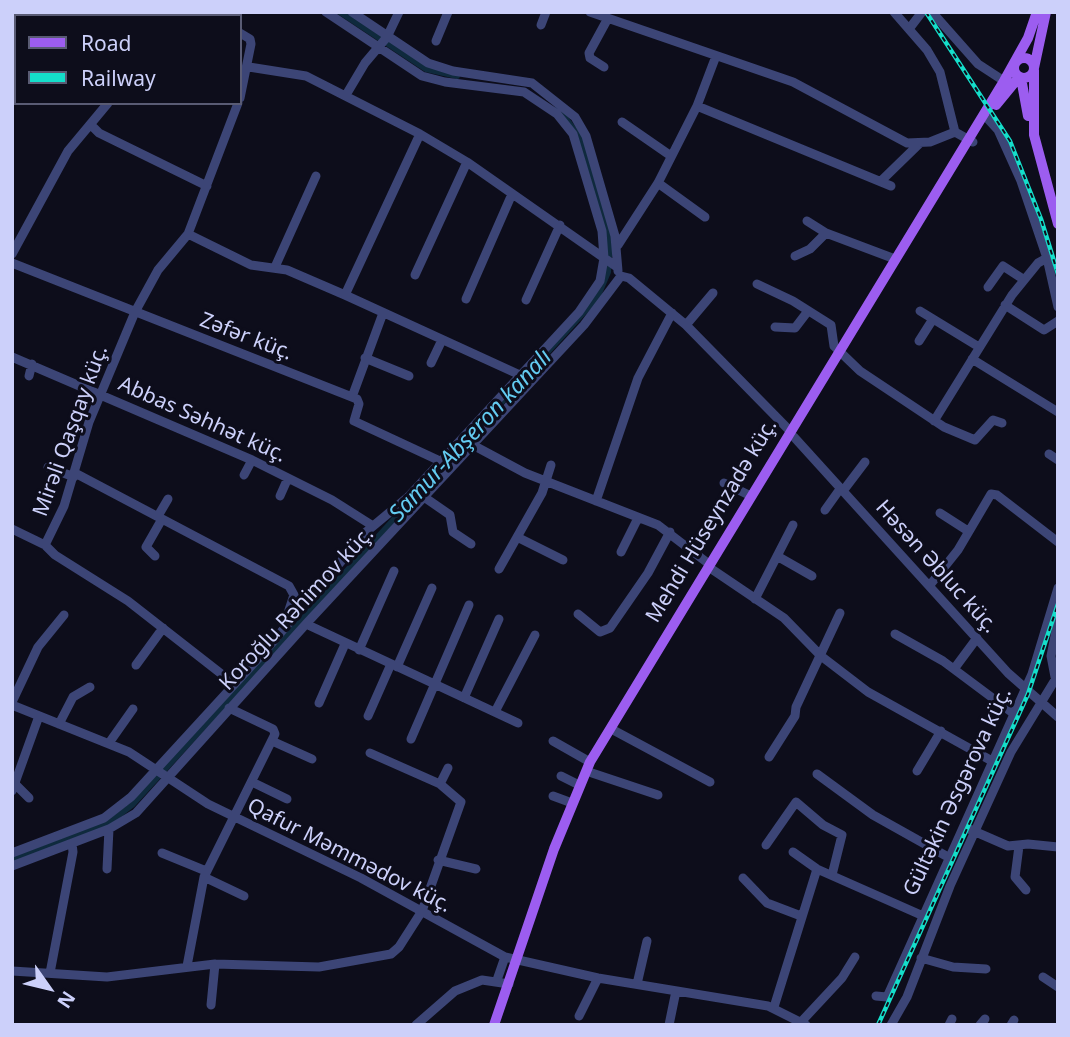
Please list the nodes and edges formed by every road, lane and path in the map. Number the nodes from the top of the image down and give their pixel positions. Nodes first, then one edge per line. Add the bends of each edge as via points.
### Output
1 (326, 12) edge
2 (352, 12) edge
3 (399, 12) edge
4 (448, 12) edge
5 (546, 12) edge
6 (894, 12) edge
7 (922, 12) edge
8 (932, 12) edge
9 (1037, 12) edge
10 (1046, 12) edge
11 (599, 15) edge
12 (541, 25) dead end
13 (909, 29) junction
14 (242, 34) edge
15 (387, 37) junction
16 (436, 41) dead end
17 (378, 48) junction
18 (716, 57) junction
19 (1014, 63) junction
20 (249, 67) junction
21 (604, 67) dead end
22 (1034, 69) junction
23 (1020, 77) junction
24 (1004, 81) junction
25 (242, 91) edge
26 (346, 95) junction
27 (1000, 99) junction
28 (107, 105) edge
29 (237, 105) edge
30 (697, 106) junction
31 (1027, 113) junction
32 (987, 118) junction
33 (622, 122) dead end
34 (92, 126) junction
35 (955, 132) junction
36 (420, 134) junction
37 (1034, 135) junction
38 (970, 140) junction
39 (919, 144) junction
40 (671, 156) junction
41 (467, 162) junction
42 (316, 176) dead end
43 (881, 180) junction
44 (658, 183) junction
45 (207, 186) junction
46 (891, 186) dead end
47 (512, 194) junction
48 (705, 217) dead end
49 (807, 221) dead end
50 (1058, 223) edge
51 (560, 225) junction
52 (826, 233) junction
53 (188, 234) junction
54 (618, 245) junction
55 (12, 254) edge
56 (795, 256) dead end
57 (604, 258) junction
58 (1047, 258) junction
59 (895, 259) junction
60 (12, 263) edge
61 (275, 267) junction
62 (619, 271) junction
63 (415, 275) dead end
64 (1023, 279) junction
65 (757, 284) dead end
66 (988, 287) dead end
67 (713, 293) dead end
68 (345, 295) junction
69 (466, 299) dead end
70 (526, 300) dead end
71 (1005, 305) junction
72 (1058, 307) edge
73 (808, 311) junction
74 (920, 311) dead end
75 (135, 312) junction
76 (383, 313) junction
77 (672, 313) junction
78 (933, 319) junction
79 (1058, 321) edge
80 (686, 325) junction
81 (775, 327) dead end
82 (442, 340) junction
83 (919, 341) dead end
84 (979, 347) junction
85 (842, 352) junction
86 (12, 357) edge
87 (365, 358) junction
88 (972, 359) junction
89 (431, 363) dead end
90 (32, 364) junction
91 (520, 375) junction
92 (29, 376) dead end
93 (409, 376) dead end
94 (101, 393) junction
95 (352, 397) junction
96 (1058, 412) edge
97 (934, 421) junction
98 (1002, 423) dead end
99 (792, 434) junction
100 (462, 437) junction
101 (472, 445) junction
102 (251, 460) junction
103 (440, 461) junction
104 (865, 462) dead end
105 (551, 465) dead end
106 (48, 467) dead end
107 (75, 475) junction
108 (244, 475) dead end
109 (288, 478) junction
110 (547, 481) junction
111 (724, 483) dead end
112 (841, 490) junction
113 (280, 496) dead end
114 (751, 496) junction
115 (424, 497) junction
116 (168, 499) dead end
117 (596, 501) junction
118 (825, 510) dead end
119 (940, 513) dead end
120 (160, 517) junction
121 (638, 519) junction
122 (793, 524) dead end
123 (373, 526) junction
124 (12, 530) edge
125 (968, 531) junction
126 (670, 532) junction
127 (517, 537) junction
128 (1058, 542) edge
129 (471, 544) dead end
130 (45, 545) junction
131 (621, 552) dead end
132 (155, 556) dead end
133 (777, 556) junction
134 (563, 560) dead end
135 (711, 567) junction
136 (499, 569) dead end
137 (394, 571) dead end
138 (812, 576) dead end
139 (930, 585) junction
140 (432, 588) dead end
141 (1058, 588) edge
142 (755, 599) junction
143 (469, 605) dead end
144 (840, 613) dead end
145 (578, 614) dead end
146 (64, 615) dead end
147 (499, 619) dead end
148 (291, 621) junction
149 (1058, 621) edge
150 (306, 624) junction
151 (163, 628) junction
152 (895, 634) dead end
153 (535, 635) dead end
154 (977, 638) junction
155 (345, 644) junction
156 (359, 650) junction
157 (821, 656) junction
158 (135, 665) dead end
159 (394, 666) junction
160 (954, 669) junction
161 (1056, 676) edge
162 (233, 683) junction
163 (435, 685) junction
164 (90, 687) dead end
165 (1024, 690) junction
166 (464, 698) junction
167 (1038, 702) junction
168 (12, 703) edge
169 (320, 703) dead end
170 (229, 708) junction
171 (498, 708) dead end
172 (133, 709) dead end
173 (1014, 714) junction
174 (39, 716) junction
175 (368, 716) dead end
176 (1058, 717) edge
177 (518, 723) dead end
178 (59, 724) junction
179 (615, 731) junction
180 (941, 731) junction
181 (411, 738) dead end
182 (272, 741) junction
183 (553, 741) dead end
184 (110, 743) junction
185 (370, 753) dead end
186 (769, 757) dead end
187 (312, 759) dead end
188 (992, 761) junction
189 (591, 767) junction
190 (449, 768) dead end
191 (154, 769) junction
192 (917, 771) dead end
193 (16, 772) edge
194 (817, 774) dead end
195 (561, 776) dead end
196 (167, 779) junction
197 (253, 782) junction
198 (710, 782) dead end
199 (440, 784) junction
200 (579, 785) junction
201 (14, 788) edge
202 (658, 795) dead end
203 (553, 796) dead end
204 (29, 798) dead end
205 (287, 799) dead end
206 (572, 803) junction
207 (235, 818) junction
208 (963, 825) junction
209 (109, 829) junction
210 (974, 833) junction
211 (72, 843) junction
212 (766, 845) dead end
213 (1019, 846) junction
214 (1058, 847) edge
215 (793, 852) dead end
216 (12, 853) edge
217 (162, 853) dead end
218 (948, 857) junction
219 (438, 860) junction
220 (12, 866) edge
221 (107, 869) dead end
222 (476, 869) dead end
223 (817, 869) junction
224 (205, 874) junction
225 (832, 874) junction
226 (743, 878) dead end
227 (1026, 890) dead end
228 (243, 896) dead end
229 (422, 911) junction
230 (921, 915) junction
231 (801, 916) junction
232 (647, 941) dead end
233 (505, 957) junction
234 (855, 957) dead end
235 (921, 958) junction
236 (519, 962) junction
237 (215, 964) junction
238 (187, 966) junction
239 (986, 970) dead end
240 (12, 971) edge
241 (50, 972) junction
242 (1043, 977) dead end
243 (598, 978) junction
244 (497, 980) junction
245 (509, 984) junction
246 (637, 984) junction
247 (1058, 987) edge
248 (676, 991) junction
249 (876, 996) dead end
250 (211, 1005) dead end
251 (774, 1007) junction
252 (579, 1016) dead end
253 (804, 1023) edge
254 (415, 1025) edge
255 (494, 1025) edge
256 (500, 1025) edge
257 (669, 1025) edge
258 (891, 1025) edge

1 - 17 street, Koroğlu Rəhimov küç.
2 - 15 street
3 - 15 street
4 - 16 street
5 - 12 street
6 - 13 street
7 - 13 street
8 - 24 street via 978,65
9 - 19 main road, Mehdi Hüseynzadə küç.
10 - 22 main road
11 - 18 street
11 - 21 street via 589,53
13 - 35 street via 940,72
14 - 20 street via 250,39
15 - 17 street
15 - 54 street via 440,68 532,83 566,108 586,136
17 - 26 street
17 - 57 street, Koroğlu Rəhimov küç. via 422,76 524,92 556,114 573,134 602,231
18 - 30 street
18 - 39 street via 803,86 891,136
19 - 22 main road via 1027,57
19 - 23 main road via 1014,72
19 - 24 main road, Mehdi Hüseynzadə küç.
20 - 25 street
20 - 26 street, Həsən Əbluc küç. via 296,72
22 - 23 main road via 1028,77
22 - 37 main road
23 - 27 main road, Mehdi Hüseynzadə küç.
23 - 31 main road
24 - 38 main road, Mehdi Hüseynzadə küç.
26 - 36 street, Həsən Əbluc küç.
27 - 31 main road via 1017,96
27 - 32 main road, Mehdi Hüseynzadə küç.
28 - 34 street
29 - 45 street, Mirəli Qaşqay küç.
30 - 40 street
30 - 43 street
31 - 37 main road
32 - 38 main road, Mehdi Hüseynzadə küç.
32 - 58 street via 1015,166
33 - 40 street
34 - 45 street
34 - 55 street via 68,151
35 - 38 street
35 - 39 street
36 - 41 street, Həsən Əbluc küç.
36 - 68 street
37 - 50 main road
38 - 59 main road, Mehdi Hüseynzadə küç.
38 - 85 main road, Mehdi Hüseynzadə küç.
39 - 43 street
40 - 44 street
41 - 47 street, Həsən Əbluc küç.
41 - 63 street
42 - 61 street
43 - 46 street
44 - 48 street
44 - 54 street
45 - 53 street, Mirəli Qaşqay küç.
47 - 51 street, Həsən Əbluc küç.
47 - 69 street
49 - 52 street
51 - 57 street, Həsən Əbluc küç.
51 - 70 street
52 - 56 street
52 - 59 street
53 - 61 street via 251,265
53 - 75 street, Mirəli Qaşqay küç. via 158,270
54 - 62 street
57 - 62 street, Həsən Əbluc küç.
57 - 91 street, Koroğlu Rəhimov küç. via 600,281 585,304
58 - 64 street
58 - 72 street
59 - 85 main road, Mehdi Hüseynzadə küç.
60 - 75 street, Zəfər küç.
61 - 68 street
62 - 77 street, Həsən Əbluc küç.
62 - 101 street, Koroğlu Rəhimov küç. via 584,325
64 - 66 street via 1003,266
64 - 71 street
65 - 73 street
67 - 80 street
68 - 76 street
71 - 79 street via 1044,330
71 - 84 street
73 - 81 street via 795,328
73 - 85 street via 834,328 834,346
74 - 78 street
75 - 94 street, Mirəli Qaşqay küç.
75 - 95 street, Zəfər küç.
76 - 82 street
76 - 87 street
77 - 80 street, Həsən Əbluc küç.
77 - 117 street via 638,378
78 - 83 street
78 - 84 street
80 - 99 street, Həsən Əbluc küç.
82 - 89 street
82 - 91 street
84 - 88 street
85 - 97 street via 863,373
85 - 99 main road, Mehdi Hüseynzadə küç.
86 - 90 street, Abbas Səhhət küç.
87 - 93 street
87 - 95 street
88 - 96 street
88 - 97 street
90 - 92 street
90 - 94 street, Abbas Səhhət küç.
91 - 100 street, Koroğlu Rəhimov küç.
94 - 102 street, Abbas Səhhət küç.
94 - 107 street, Mirəli Qaşqay küç.
95 - 103 street via 359,404 354,421
97 - 98 street via 975,440 993,420
99 - 112 street, Həsən Əbluc küç.
99 - 114 main road, Mehdi Hüseynzadə küç.
99 - 135 main road, Mehdi Hüseynzadə küç.
100 - 101 street
100 - 103 street, Koroğlu Rəhimov küç.
101 - 110 street
101 - 115 street, Koroğlu Rəhimov küç.
102 - 108 street
102 - 109 street, Abbas Səhhət küç.
103 - 123 street, Koroğlu Rəhimov küç.
104 - 112 street
105 - 110 street
106 - 107 street
107 - 120 street
107 - 130 street, Mirəli Qaşqay küç.
109 - 113 street
109 - 123 street, Abbas Səhhət küç.
110 - 117 street
110 - 127 street
111 - 114 street
112 - 118 street
112 - 139 street, Həsən Əbluc küç.
114 - 135 main road, Mehdi Hüseynzadə küç.
115 - 129 street via 450,515 453,532
115 - 150 street, Koroğlu Rəhimov küç.
116 - 120 street
117 - 121 street
119 - 125 street
120 - 132 street via 146,547
120 - 148 street via 289,586 294,595
121 - 126 street
121 - 131 street
122 - 133 street
123 - 148 street, Koroğlu Rəhimov küç.
124 - 130 street
125 - 128 street via 994,494
125 - 139 street
126 - 135 street
126 - 145 street via 610,628 600,632
127 - 134 street
127 - 136 street
130 - 151 street
133 - 138 street
133 - 142 street
135 - 142 street
135 - 179 main road, Mehdi Hüseynzadə küç.
135 - 189 main road, Mehdi Hüseynzadə küç.
137 - 156 street
139 - 154 street, Həsən Əbluc küç.
140 - 159 street
141 - 165 street, Gültəkin Əsgərova küç.
142 - 157 street via 784,618
143 - 163 street
144 - 157 street
146 - 168 street via 38,647
147 - 166 street
148 - 162 street, Koroğlu Rəhimov küç.
149 - 161 street via 1051,656
150 - 155 street
150 - 170 street, Koroğlu Rəhimov küç.
151 - 158 street
151 - 162 street
152 - 160 street
153 - 171 street
154 - 160 street
154 - 165 street, Həsən Əbluc küç.
155 - 156 street
155 - 169 street
156 - 159 street
157 - 180 street via 868,692
157 - 186 street via 795,716
159 - 163 street
159 - 175 street
160 - 173 street
161 - 167 street
162 - 191 street, Koroğlu Rəhimov küç.
163 - 166 street
163 - 181 street
164 - 178 street via 73,697
165 - 167 street, Həsən Əbluc küç.
165 - 173 street, Gültəkin Əsgərova küç.
166 - 177 street
167 - 176 street, Həsən Əbluc küç.
167 - 210 street
168 - 174 street
170 - 182 street via 275,731
170 - 196 street, Koroğlu Rəhimov küç.
172 - 184 street
173 - 188 street, Gültəkin Əsgərova küç.
174 - 178 street
174 - 193 street
178 - 184 street
179 - 189 main road, Mehdi Hüseynzadə küç.
179 - 198 street
180 - 188 street
180 - 192 street
182 - 187 street
182 - 197 street
183 - 189 street
184 - 191 street
185 - 199 street
188 - 208 street, Gültəkin Əsgərova küç.
189 - 200 main road, Mehdi Hüseynzadə küç.
189 - 202 street
189 - 236 main road, Mehdi Hüseynzadə küç.
190 - 199 street
191 - 196 street, Qafur Məmmədov küç.
191 - 216 street, Koroğlu Rəhimov küç. via 131,797 104,818
193 - 201 street
194 - 218 street via 873,815
195 - 200 street
196 - 207 street, Qafur Məmmədov küç.
196 - 209 street, Koroğlu Rəhimov küç. via 136,813
197 - 205 street
197 - 207 street
199 - 219 street via 461,802
200 - 206 main road, Mehdi Hüseynzadə küç.
201 - 204 street
203 - 206 street
206 - 236 main road, Mehdi Hüseynzadə küç.
207 - 224 street
207 - 229 street, Qafur Məmmədov küç.
208 - 210 street
208 - 218 street, Gültəkin Əsgərova küç.
209 - 211 street, Koroğlu Rəhimov küç.
209 - 221 street
210 - 213 street via 999,844
210 - 235 street
211 - 220 street, Koroğlu Rəhimov küç.
211 - 241 street
212 - 225 street via 796,802 842,835
213 - 214 street
213 - 227 street via 1015,877
215 - 223 street
217 - 224 street
218 - 230 street, Gültəkin Əsgərova küç.
219 - 222 street
219 - 229 street
223 - 225 street
223 - 231 street
224 - 228 street
224 - 238 street
225 - 230 street
226 - 231 street via 767,903
229 - 233 street, Qafur Məmmədov küç.
229 - 237 street via 399,947 382,957 319,967
230 - 249 street, Gültəkin Əsgərova küç. via 887,996
231 - 251 street
232 - 246 street
233 - 236 street, Qafur Məmmədov küç.
233 - 244 street
234 - 253 street
235 - 239 street
235 - 258 street
236 - 243 street, Qafur Məmmədov küç.
236 - 245 main road, Mehdi Hüseynzadə küç.
236 - 256 main road, Mehdi Hüseynzadə küç.
237 - 238 street
237 - 250 street
238 - 241 street via 107,977
240 - 241 street
242 - 247 street
243 - 246 street, Qafur Məmmədov küç.
243 - 252 street
244 - 245 street
244 - 254 street via 455,990
245 - 255 main road, Mehdi Hüseynzadə küç.
246 - 248 street, Qafur Məmmədov küç.
248 - 251 street, Qafur Məmmədov küç.
248 - 257 street
251 - 253 street, Qafur Məmmədov küç.

